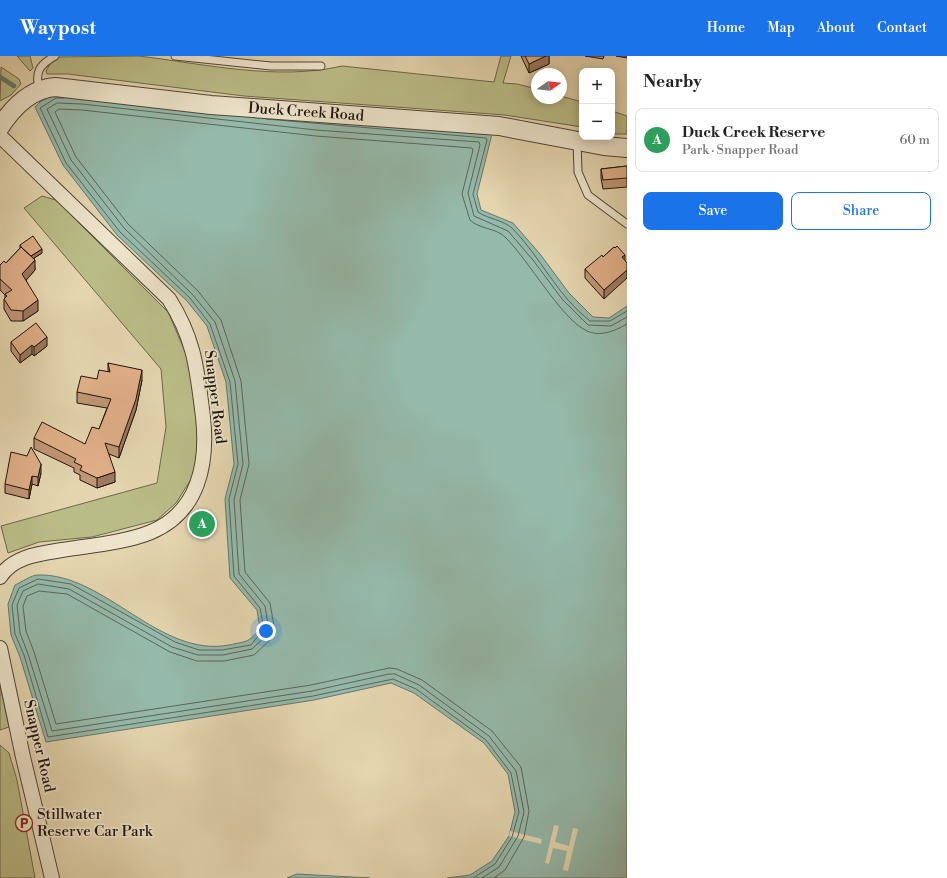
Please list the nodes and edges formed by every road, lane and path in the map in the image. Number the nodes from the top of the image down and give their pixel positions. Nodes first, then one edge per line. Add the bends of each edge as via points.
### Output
1 (55, 56) edge
2 (175, 56) edge
3 (321, 66) dead end
4 (39, 89) junction
5 (0, 127) edge
6 (0, 136) edge
7 (577, 140) junction
8 (627, 148) edge
9 (627, 224) edge
10 (0, 577) edge
11 (0, 648) edge
12 (53, 877) edge

1 - 4 lane via 38,70 36,79
2 - 3 lane via 271,66
4 - 5 street via 12,111
4 - 7 street, Duck Creek Road via 65,87 211,105 499,126
6 - 10 street, Snapper Road via 169,299 185,328 196,362 205,451 200,477 190,498 173,519 163,526 137,536 38,554 14,563
7 - 8 street, Duck Creek Road
7 - 9 lane via 578,172 588,195
11 - 12 street, Snapper Road via 23,757

